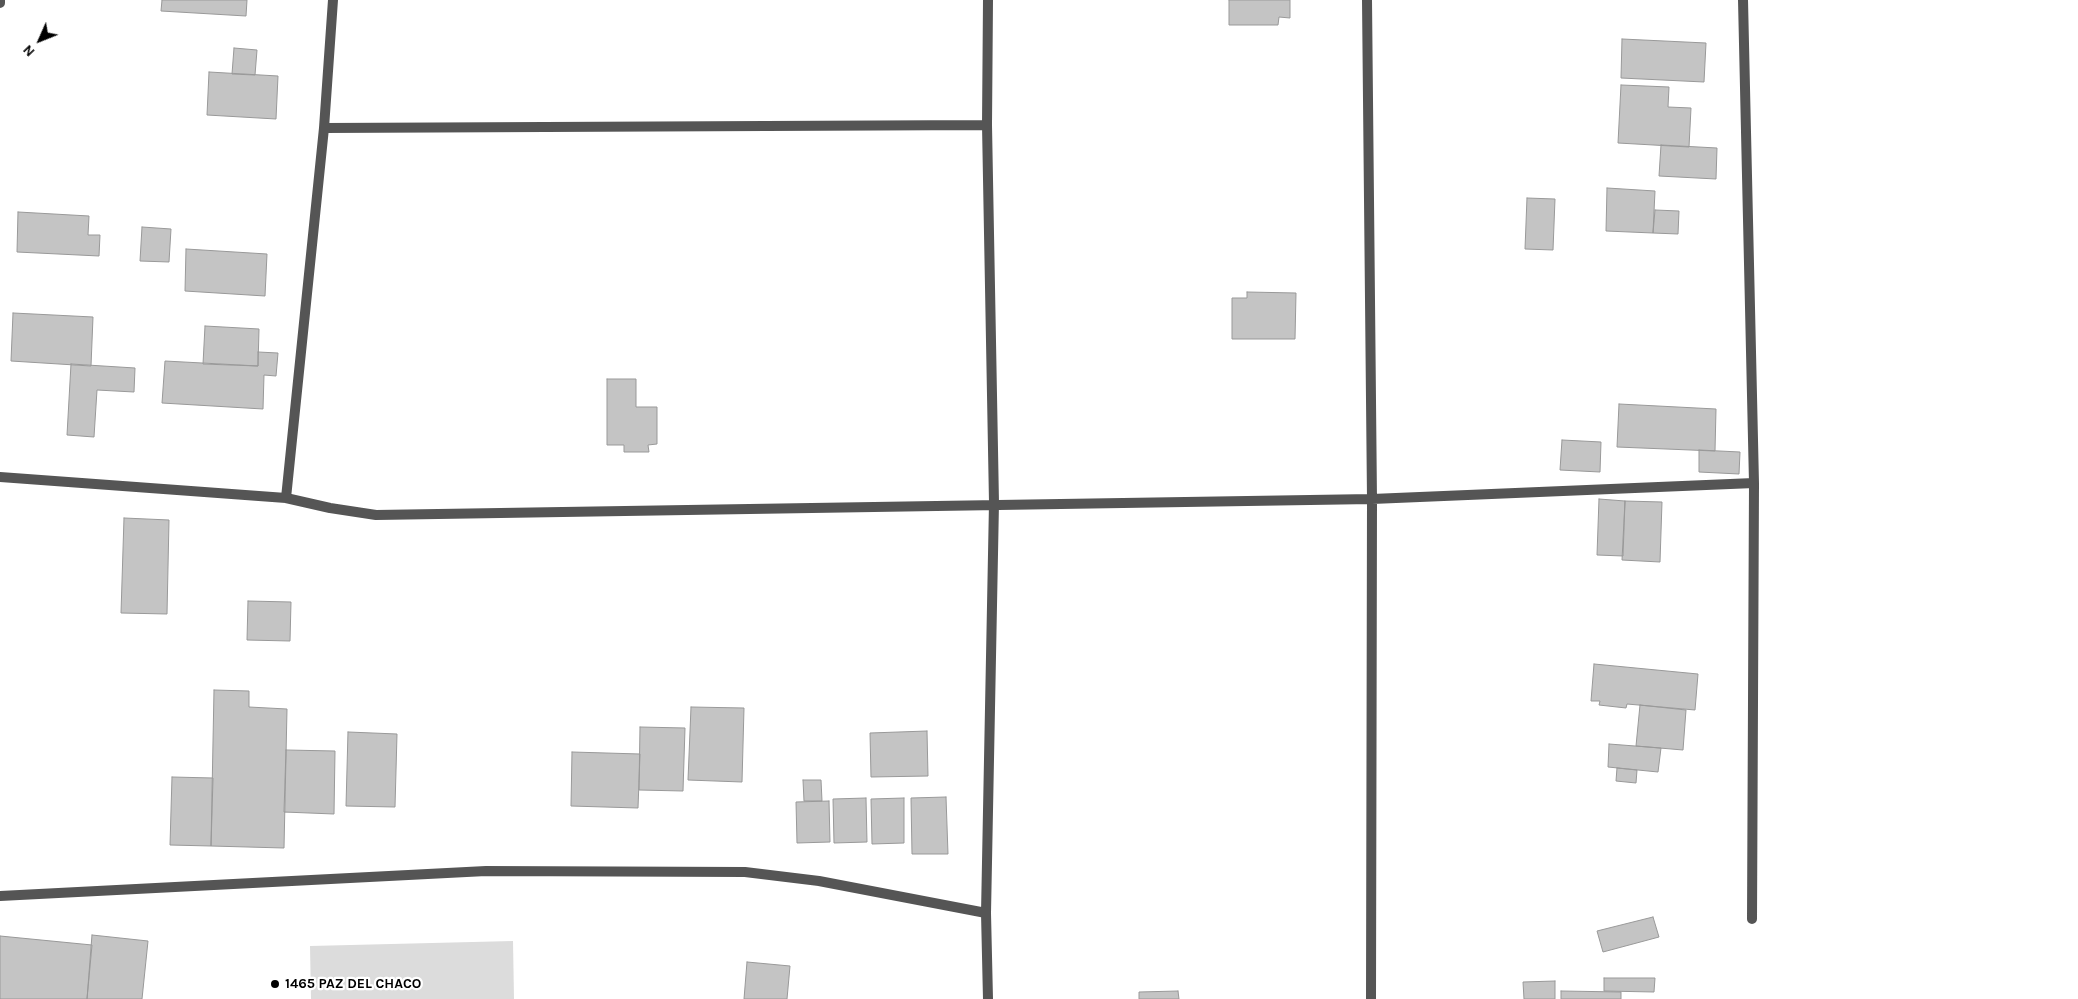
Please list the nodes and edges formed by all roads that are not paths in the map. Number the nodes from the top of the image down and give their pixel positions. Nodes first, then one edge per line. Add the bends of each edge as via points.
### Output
1 (333, 0) edge
2 (988, 0) edge
3 (1367, 0) edge
4 (1743, 0) edge
5 (987, 125) junction
6 (324, 128) junction
7 (0, 477) edge
8 (1754, 483) junction
9 (286, 498) junction
10 (1372, 499) junction
11 (994, 503) junction
12 (0, 896) edge
13 (986, 913) junction
14 (1752, 919) dead end
15 (988, 999) edge
16 (1372, 999) edge

1 - 6 street
2 - 5 street
3 - 10 street
4 - 8 street
5 - 6 street
5 - 11 street
6 - 9 street
7 - 9 street
8 - 10 street
8 - 14 street
9 - 11 street via 376,515
10 - 11 street
10 - 16 street
11 - 13 street
12 - 13 street via 486,871 744,872 819,881
13 - 15 street

